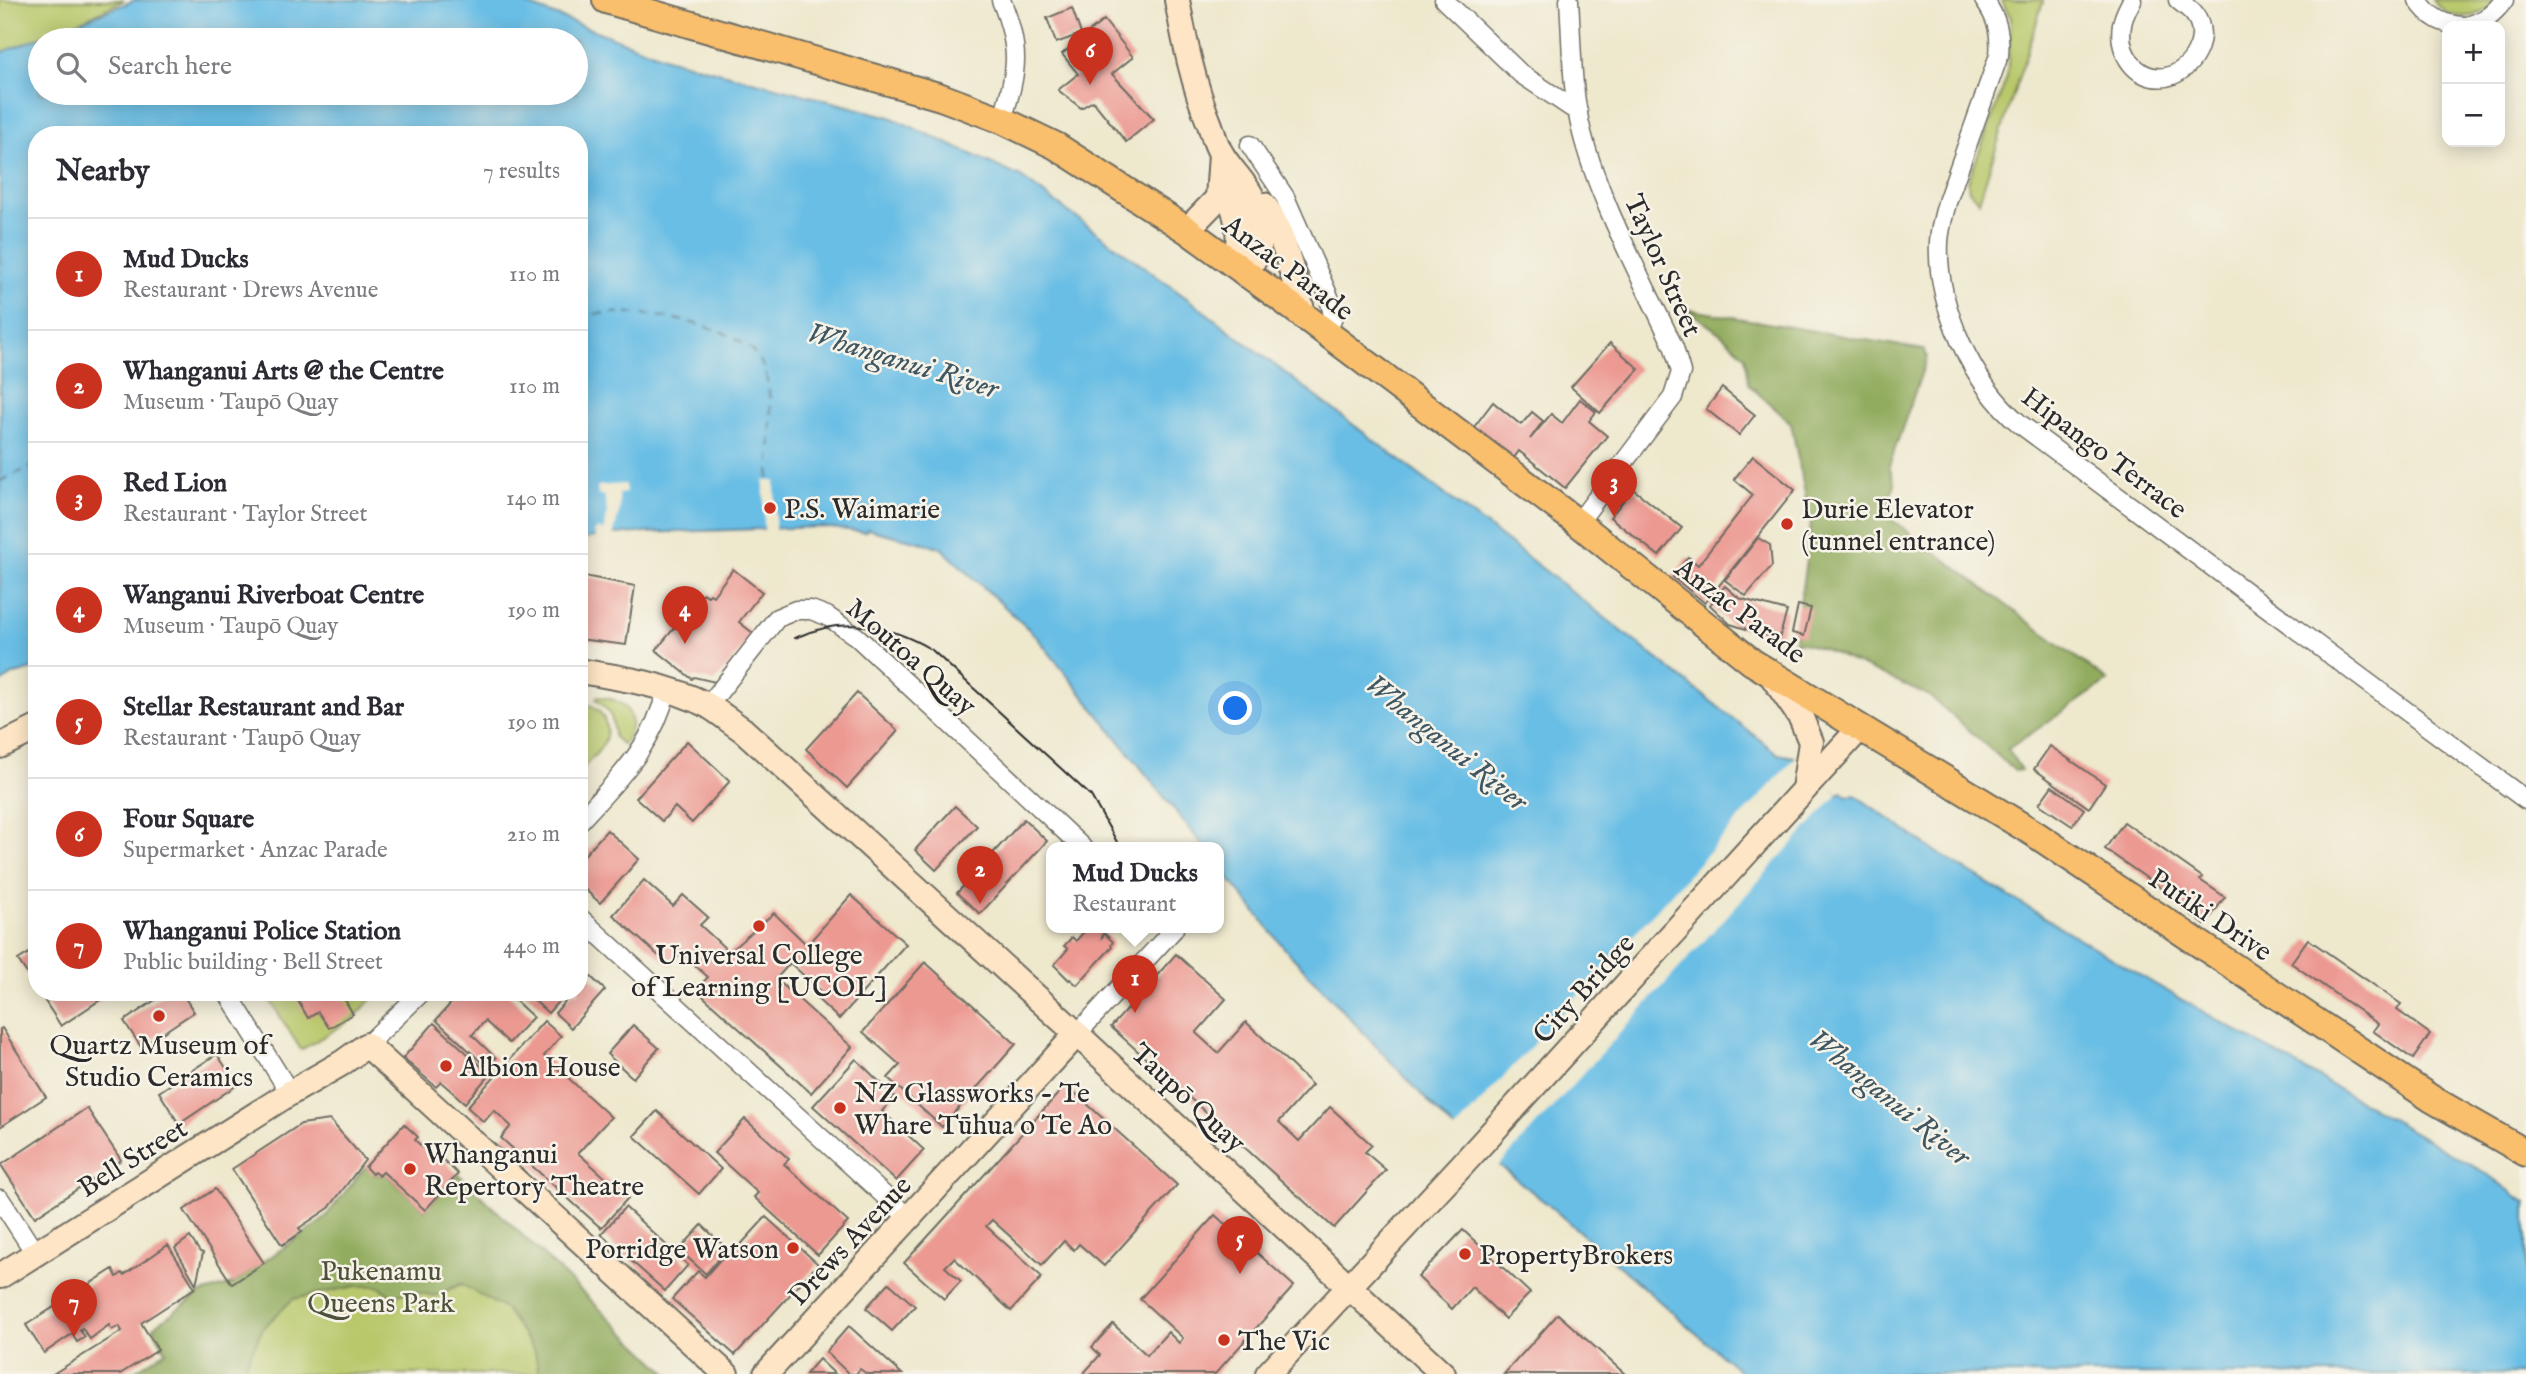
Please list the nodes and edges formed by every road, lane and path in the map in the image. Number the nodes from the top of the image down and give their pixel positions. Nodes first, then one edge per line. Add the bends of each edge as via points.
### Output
1 (606, 0) edge
2 (1001, 0) edge
3 (1177, 0) edge
4 (1444, 0) edge
5 (1569, 0) edge
6 (1984, 0) edge
7 (2132, 0) edge
8 (2178, 0) edge
9 (2418, 0) edge
10 (2504, 0) edge
11 (2483, 21) edge
12 (2442, 22) edge
13 (1578, 113) junction
14 (1002, 120) junction
15 (1250, 145) dead end
16 (1221, 154) junction
17 (1221, 181) junction
18 (1247, 186) junction
19 (1187, 229) junction
20 (1239, 269) junction
21 (1304, 318) junction
22 (1327, 335) junction
23 (1578, 523) junction
24 (588, 672) edge
25 (1772, 676) junction
26 (667, 689) junction
27 (708, 706) junction
28 (1860, 728) junction
29 (28, 732) edge
30 (0, 746) edge
31 (1810, 777) junction
32 (2526, 800) edge
33 (588, 812) edge
34 (1077, 842) edge
35 (588, 925) edge
36 (1168, 933) edge
37 (233, 1001) edge
38 (413, 1001) edge
39 (1077, 1034) junction
40 (368, 1045) junction
41 (290, 1093) junction
42 (2526, 1153) edge
43 (0, 1199) edge
44 (909, 1218) junction
45 (35, 1253) junction
46 (0, 1276) edge
47 (1349, 1286) junction
48 (726, 1374) edge
49 (766, 1374) edge
50 (1268, 1374) edge
51 (1443, 1374) edge

1 - 14 main road, Anzac Parade via 936,96
2 - 14 street via 1016,54
3 - 16 street via 1195,84
4 - 13 street via 1521,74
5 - 13 street, Taylor Street
6 - 32 street, Hipango Terrace via 1998,26 1999,55 1948,199 1939,247 1950,310 1982,384 2020,424
7 - 8 street via 2122,22 2120,41 2126,56 2135,69 2165,77 2192,62 2199,48 2196,15
9 - 12 street
10 - 11 street
13 - 23 street, Taylor Street via 1600,187 1681,372 1673,397
14 - 19 main road, Anzac Parade via 1056,146
15 - 22 street via 1285,197 1328,297 1333,316
16 - 17 street
16 - 18 street
17 - 19 street via 1218,198
17 - 20 street via 1232,200
18 - 20 street via 1260,217 1261,242 1254,261
18 - 21 street via 1270,212
19 - 20 main road, Anzac Parade
20 - 21 main road, Anzac Parade
21 - 22 main road, Anzac Parade
22 - 23 main road, Anzac Parade
23 - 25 main road, Anzac Parade
24 - 26 street, Taupō Quay
25 - 28 main road, Anzac Parade
25 - 31 street via 1807,729
26 - 27 street, Taupō Quay
26 - 33 street via 657,723 639,756
27 - 34 street, Moutoa Quay via 777,618 811,610 857,637
27 - 39 street, Taupō Quay via 743,730
28 - 31 street, City Bridge
28 - 42 main road, Putiki Drive via 2035,834 2432,1099
29 - 30 street
31 - 47 street, City Bridge
35 - 44 street
36 - 39 street, Drews Avenue
37 - 41 street
38 - 40 street
39 - 44 street, Drews Avenue
39 - 47 street, Taupō Quay
40 - 41 street, Bell Street
40 - 48 street
41 - 45 street, Bell Street
43 - 45 street
44 - 49 street, Drews Avenue
45 - 46 street, Bell Street
47 - 50 street, City Bridge
47 - 51 street, Taupō Quay

